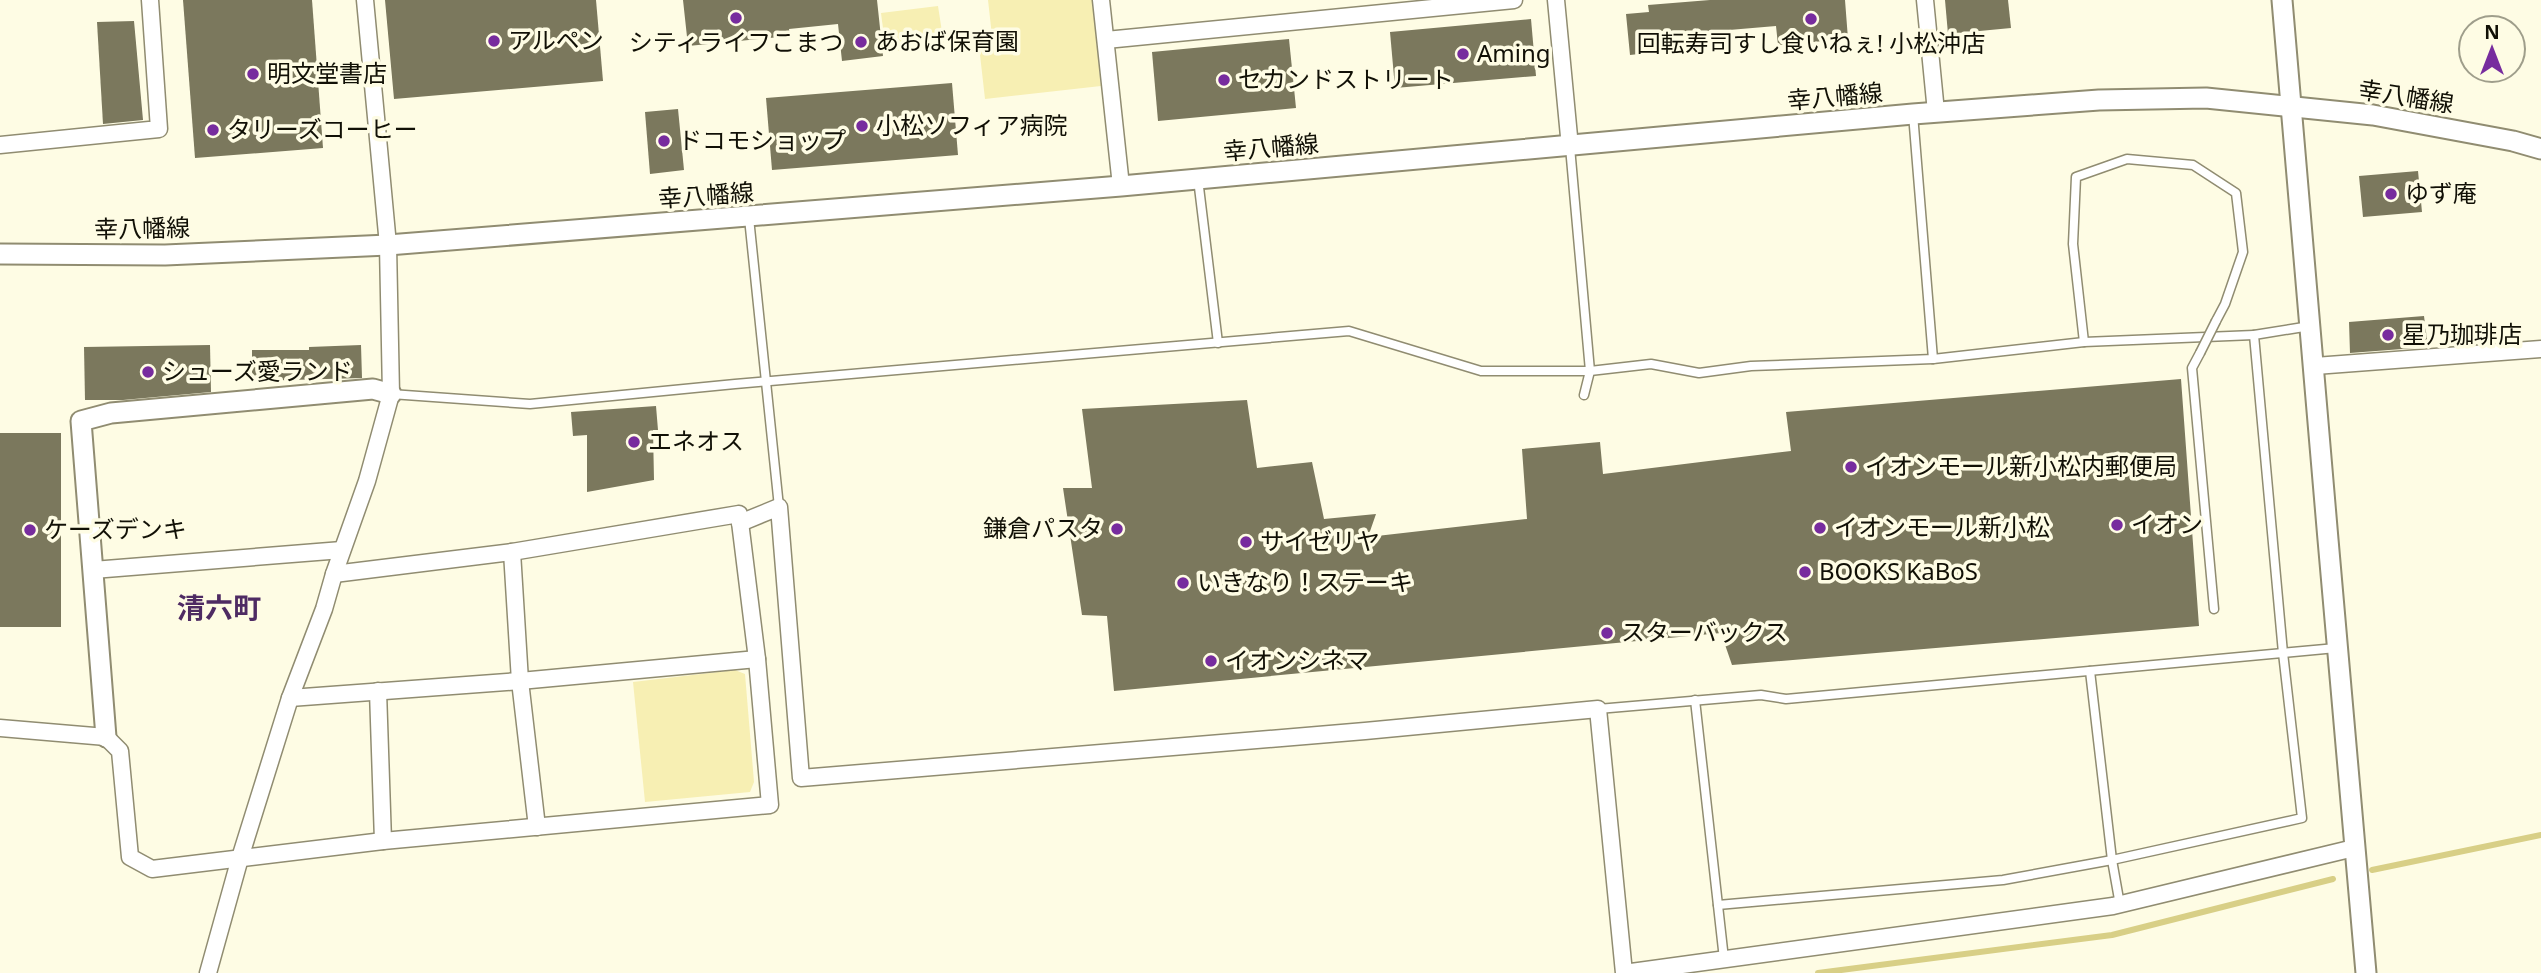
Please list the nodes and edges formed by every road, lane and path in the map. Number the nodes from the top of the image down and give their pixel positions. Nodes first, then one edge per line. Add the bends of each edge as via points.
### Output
1 (150, 0) edge
2 (365, 0) edge
3 (1101, 0) edge
4 (1514, 0) edge
5 (1556, 0) edge
6 (1925, 0) edge
7 (2282, 0) edge
8 (1106, 40) junction
9 (2292, 107) junction
10 (1936, 112) junction
11 (1913, 114) junction
12 (0, 145) edge
13 (1570, 147) junction
14 (2541, 149) edge
15 (1198, 179) junction
16 (1121, 186) junction
17 (749, 218) junction
18 (388, 245) junction
19 (0, 254) edge
20 (2311, 326) junction
21 (2254, 335) junction
22 (2084, 342) junction
23 (1218, 343) junction
24 (2541, 349) edge
25 (1933, 359) junction
26 (2315, 366) junction
27 (1590, 371) junction
28 (765, 382) junction
29 (391, 394) junction
30 (1584, 395) dead end
31 (779, 507) junction
32 (740, 523) junction
33 (342, 550) junction
34 (512, 552) junction
35 (93, 570) junction
36 (334, 574) junction
37 (2214, 609) dead end
38 (2336, 648) junction
39 (2283, 653) junction
40 (757, 659) junction
41 (2090, 671) junction
42 (520, 681) junction
43 (378, 691) junction
44 (290, 698) junction
45 (1695, 700) junction
46 (1598, 709) junction
47 (0, 728) edge
48 (106, 737) junction
49 (537, 827) junction
50 (383, 841) junction
51 (2354, 848) junction
52 (240, 858) junction
53 (2112, 860) junction
54 (1718, 905) junction
55 (2120, 905) junction
56 (1724, 959) junction
57 (208, 973) edge
58 (2366, 973) edge

1 - 12 street via 159,129
2 - 18 street
3 - 8 street
4 - 8 street
5 - 13 street
6 - 10 street
7 - 9 street
8 - 16 street
9 - 10 street, 幸八幡線 via 2206,98 2099,100
9 - 14 street, 幸八幡線 via 2373,115
9 - 20 street
10 - 11 street, 幸八幡線
11 - 13 street, 幸八幡線
11 - 25 lane
13 - 15 street, 幸八幡線
13 - 27 lane
15 - 16 street, 幸八幡線
15 - 23 lane
16 - 17 street, 幸八幡線
17 - 18 street, 幸八幡線
17 - 28 lane
18 - 19 street, 幸八幡線 via 165,255
18 - 29 street
20 - 21 lane
20 - 26 street
21 - 22 lane
21 - 39 lane
22 - 25 lane
22 - 37 lane, bridge via 2073,244 2076,177 2127,159 2193,165 2235,193 2243,252 2225,304 2192,368
23 - 27 lane via 1349,331 1481,371
23 - 28 lane
24 - 26 street
25 - 27 lane via 1751,366 1699,373 1651,364
26 - 38 street
27 - 30 lane
28 - 29 lane via 530,404
28 - 31 lane
29 - 33 street
29 - 35 street via 373,389 111,413 81,421
31 - 32 street
31 - 46 street via 801,778
32 - 34 street via 739,514
32 - 40 street
33 - 35 street
33 - 36 street
34 - 36 street
34 - 42 street
35 - 48 street
36 - 44 street
38 - 39 lane
38 - 51 street
39 - 41 lane
39 - 53 lane via 2302,818
40 - 42 street
40 - 49 street via 771,805
41 - 45 lane via 1786,699 1761,695
41 - 53 lane
42 - 43 street
42 - 49 street
43 - 44 street
43 - 50 street
44 - 52 street
45 - 46 lane
45 - 54 lane
46 - 56 street via 1624,973
47 - 48 street
48 - 52 street via 120,751 130,857 152,869
49 - 50 street
50 - 52 street
51 - 55 street
51 - 58 street
52 - 57 street
53 - 54 lane via 2003,880
53 - 55 lane
54 - 56 lane
55 - 56 street

